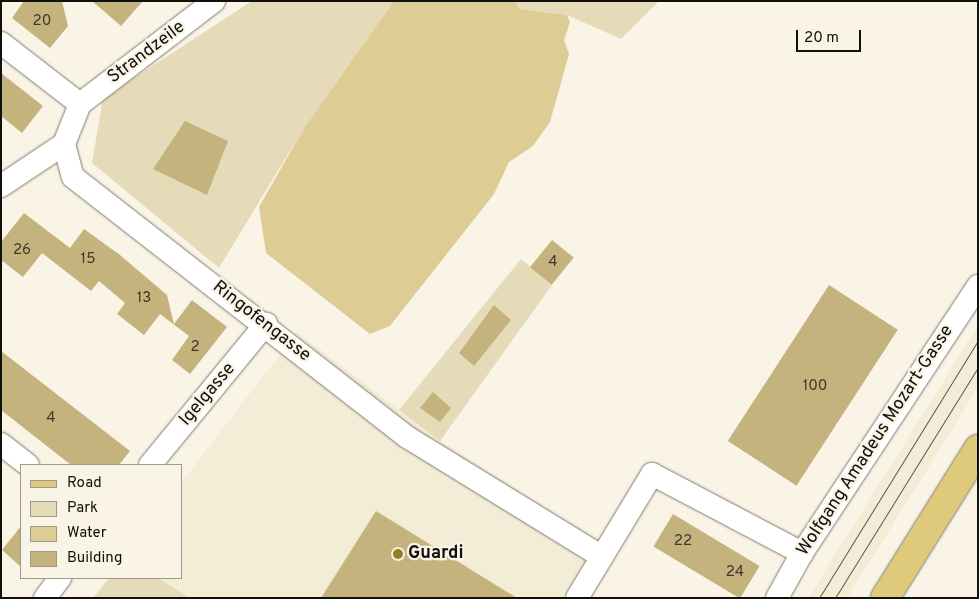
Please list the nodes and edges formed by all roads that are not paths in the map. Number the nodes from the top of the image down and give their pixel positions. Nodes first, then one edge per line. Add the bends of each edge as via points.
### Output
1 (214, 1) edge
2 (1, 43) edge
3 (80, 104) junction
4 (64, 144) junction
5 (1, 186) edge
6 (978, 286) edge
7 (266, 324) junction
8 (1, 444) edge
9 (978, 449) edge
10 (27, 464) edge
11 (151, 464) edge
12 (802, 553) junction
13 (602, 557) junction
14 (59, 579) edge
15 (45, 598) edge
16 (577, 598) edge
17 (778, 598) edge
18 (885, 598) edge

1 - 3 street, Strandzeile
2 - 3 street
3 - 4 street
4 - 5 street
4 - 7 street, Ringofengasse via 73,177
6 - 12 street, Wolfgang Amadeus Mozart-Gasse
7 - 11 street, Igelgasse
7 - 13 street, Ringofengasse via 407,437
8 - 10 street
9 - 18 main road
12 - 13 street via 652,474
12 - 17 street, Wolfgang Amadeus Mozart-Gasse
13 - 16 street
14 - 15 street

